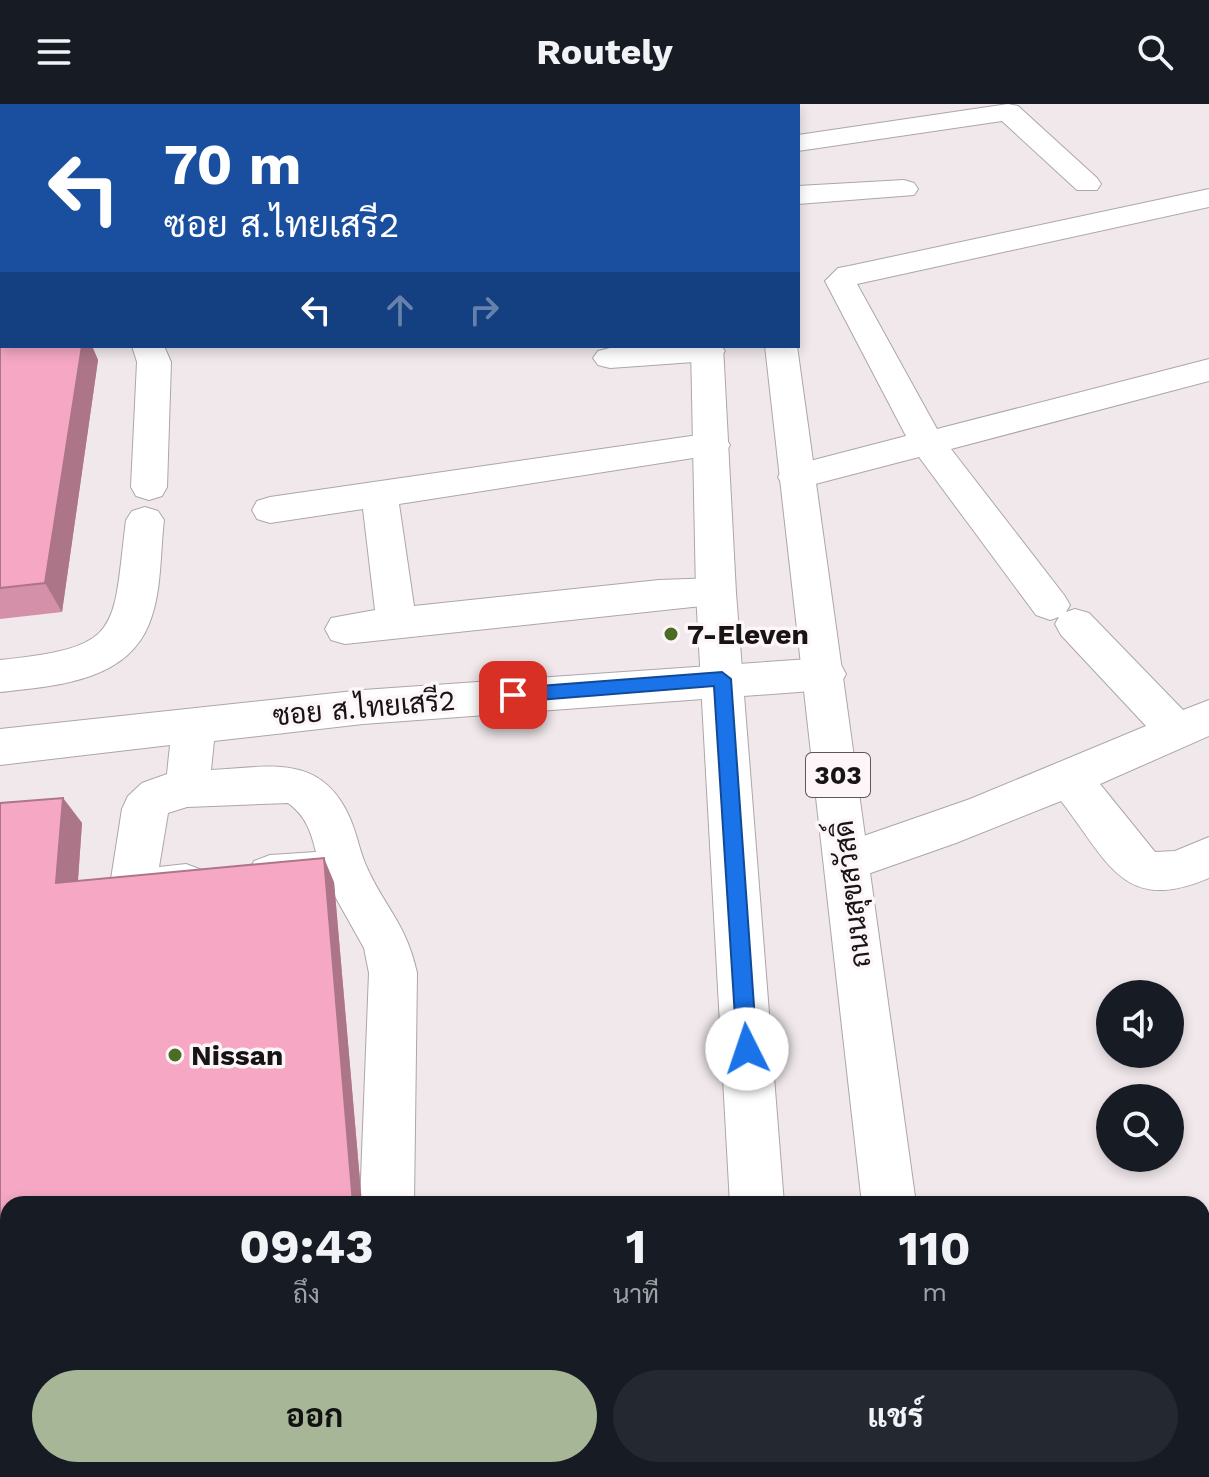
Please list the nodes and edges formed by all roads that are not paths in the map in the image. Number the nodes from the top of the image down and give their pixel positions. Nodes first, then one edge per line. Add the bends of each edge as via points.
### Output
1 (1036, 107) dead end
2 (1008, 112) junction
3 (800, 143) edge
4 (1087, 184) dead end
5 (904, 189) dead end
6 (800, 195) edge
7 (1209, 198) edge
8 (149, 348) edge
9 (708, 348) edge
10 (781, 348) edge
11 (610, 358) dead end
12 (1209, 370) edge
13 (927, 442) junction
14 (712, 445) junction
15 (796, 477) junction
16 (379, 495) junction
17 (270, 510) dead end
18 (716, 593) junction
19 (397, 623) junction
20 (345, 629) dead end
21 (825, 674) junction
22 (0, 676) edge
23 (722, 679) junction
24 (1193, 724) edge
25 (194, 725) junction
26 (0, 747) edge
27 (1069, 778) junction
28 (187, 789) junction
29 (1209, 857) edge
30 (848, 861) junction
31 (344, 870) junction
32 (387, 1196) edge
33 (756, 1196) edge
34 (888, 1196) edge

1 - 2 street
2 - 3 street
2 - 4 street
5 - 6 street
7 - 13 street via 902,263 841,281
8 - 22 street via 154,362 147,503 129,625 113,646 88,660
9 - 11 street
9 - 14 street
10 - 15 street, ถนนสุขสวัสดิ์ / 303
12 - 13 street
13 - 15 street
13 - 24 street via 1062,614
14 - 16 street
14 - 18 street
15 - 21 street, ถนนสุขสวัสดิ์ / 303
16 - 17 street
16 - 19 street
18 - 19 street
18 - 23 street
19 - 20 street
21 - 23 street, ซอย ส.ไทยเสรี2
21 - 30 street, ถนนสุขสวัสดิ์ / 303
23 - 25 street, ซอย ส.ไทยเสรี2
23 - 33 street
24 - 27 street
25 - 26 street, ซอย ส.ไทยเสรี2
25 - 28 street
27 - 29 street via 1140,868 1157,875
27 - 30 street via 922,838
28 - 31 street via 305,787 317,798
28 - 31 street via 161,794 144,809 134,879 145,889
30 - 34 street, ถนนสุขสวัสดิ์ / 303
31 - 32 street via 387,943 393,973

